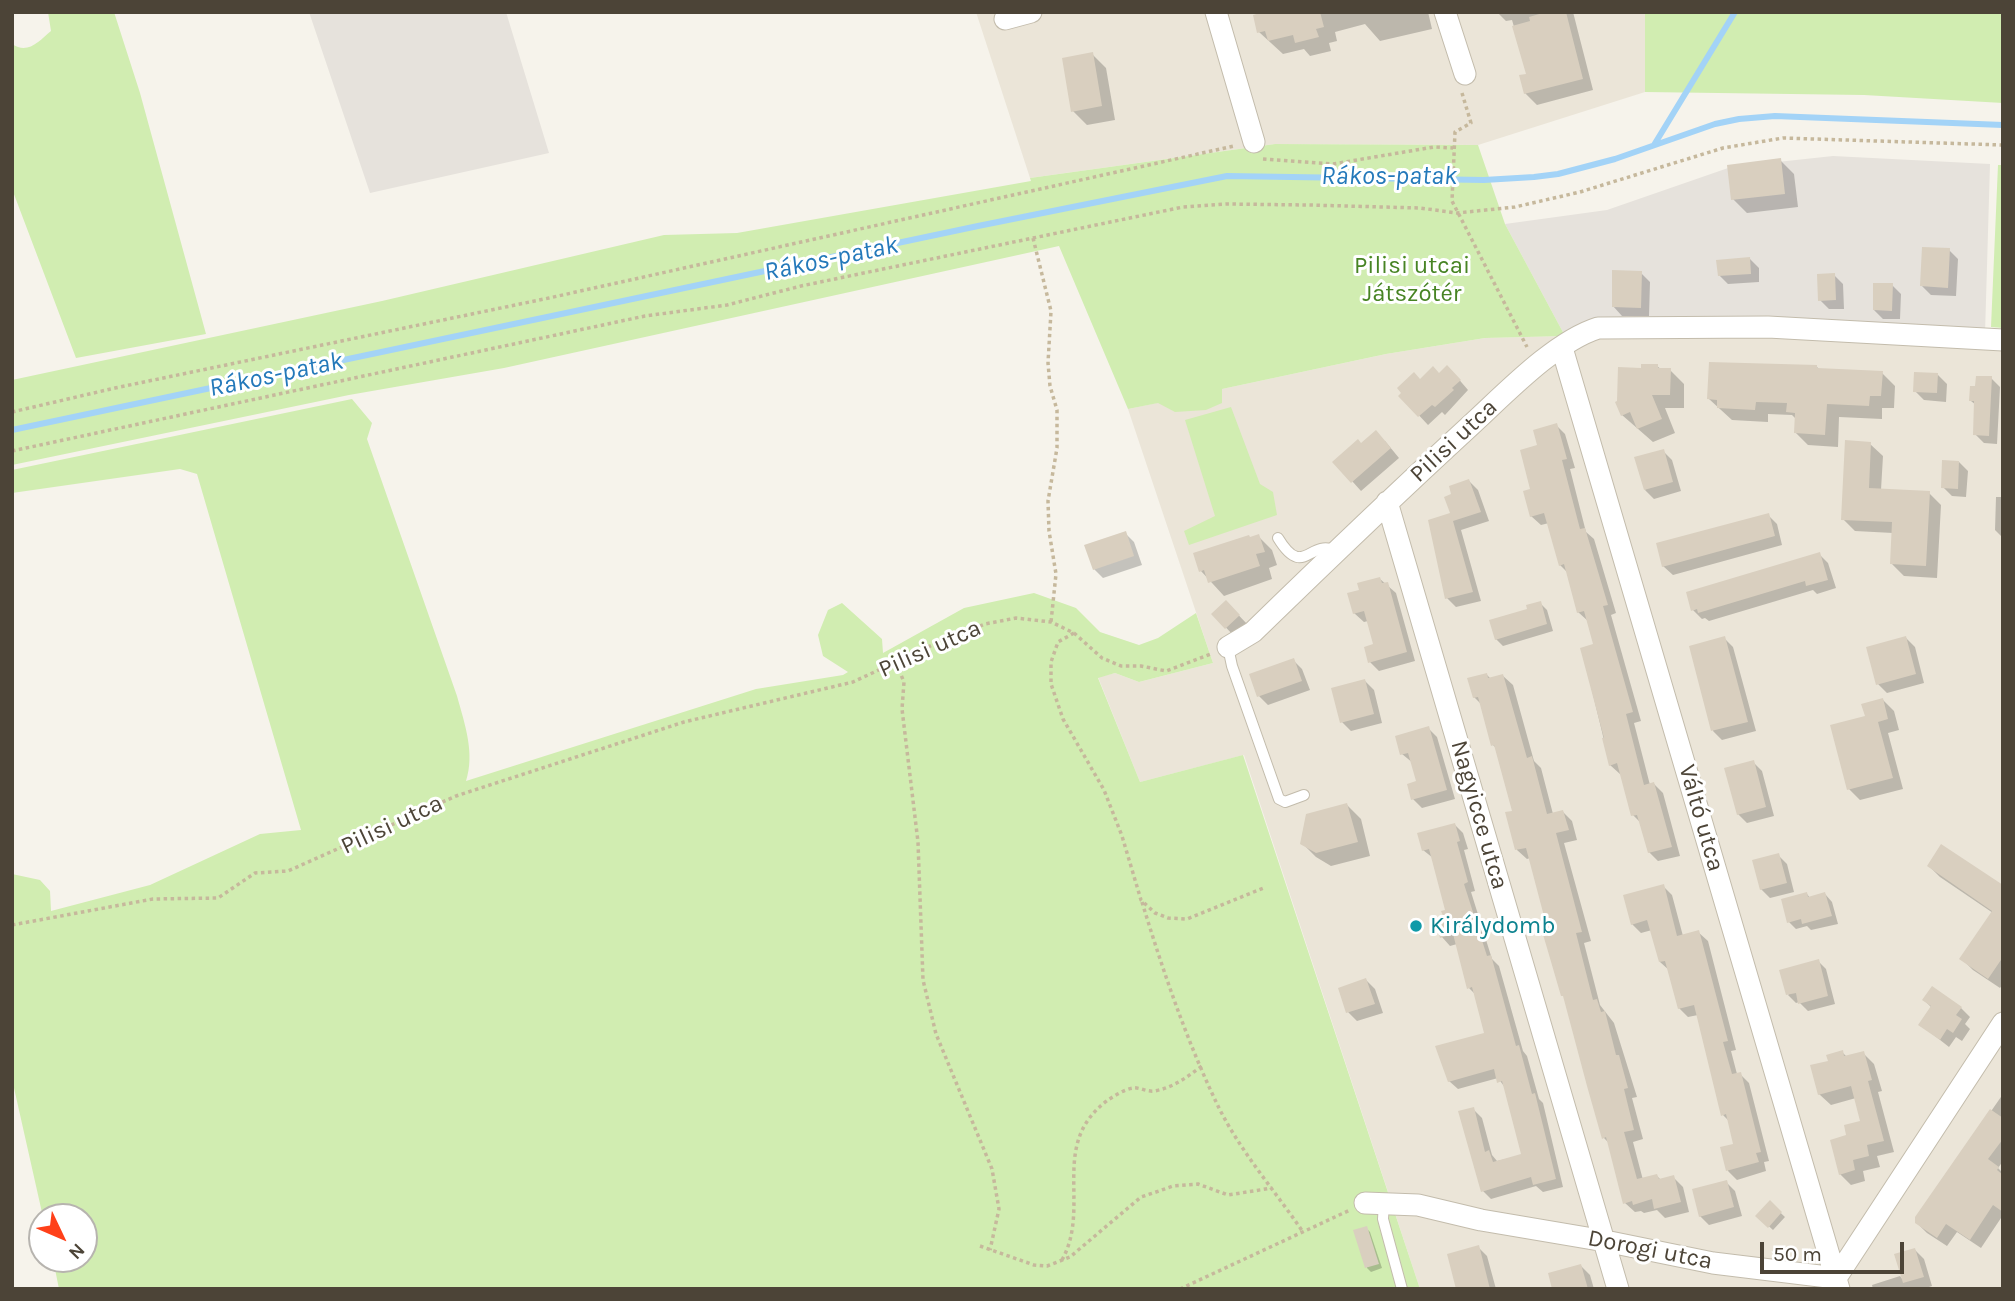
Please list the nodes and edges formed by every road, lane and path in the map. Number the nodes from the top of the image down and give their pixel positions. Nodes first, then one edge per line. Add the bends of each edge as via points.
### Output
1 (1031, 12) edge
2 (1216, 12) edge
3 (1445, 12) edge
4 (1005, 19) dead end
5 (1465, 74) joint
6 (1254, 142) junction
7 (2003, 145) edge
8 (1453, 148) junction
9 (1457, 213) junction
10 (1033, 238) junction
11 (2003, 340) edge
12 (1562, 348) junction
13 (1536, 365) junction
14 (12, 412) edge
15 (12, 452) edge
16 (1387, 502) junction
17 (1278, 538) dead end
18 (1337, 551) junction
19 (1051, 622) junction
20 (1074, 633) junction
21 (1228, 648) junction
22 (896, 663) junction
23 (1304, 795) dead end
24 (1266, 887) dead end
25 (1141, 900) junction
26 (12, 925) edge
27 (2003, 1023) edge
28 (1202, 1066) junction
29 (1272, 1188) junction
30 (1374, 1203) junction
31 (1303, 1232) junction
32 (1605, 1241) junction
33 (980, 1246) dead end
34 (990, 1250) junction
35 (1062, 1260) junction
36 (1838, 1283) edge
37 (1180, 1289) edge
38 (1402, 1289) edge
39 (1618, 1289) edge

1 - 4 street
2 - 6 street
3 - 5 street
5 - 8 path via 1458,79 1471,123 1455,132
6 - 8 path via 1263,159 1333,164 1434,147
6 - 14 path
7 - 9 path via 1783,138 1723,148 1515,207
8 - 9 path via 1452,201
9 - 10 path via 1420,208 1226,204 1183,207
9 - 13 path
10 - 15 path
10 - 19 path via 1052,310 1048,363 1057,410 1057,448 1048,501 1056,574
11 - 12 street, Pilisi utca via 1768,327 1598,328
12 - 13 street, Pilisi utca
12 - 36 street, Váltó utca
13 - 16 street, Pilisi utca
16 - 18 street, Pilisi utca
16 - 32 street, Nagyicce utca
17 - 18 lane via 1287,554 1298,558 1328,548
18 - 21 street, Pilisi utca via 1253,632
19 - 20 path, Pilisi utca
19 - 22 path, Pilisi utca via 1016,618 985,624
20 - 21 path, Pilisi utca via 1112,663 1166,671
20 - 25 path via 1058,642 1051,662 1051,684 1063,719 1104,790
21 - 23 lane via 1279,799 1285,802
22 - 26 path, Pilisi utca via 853,682 684,722 456,796 288,871 255,873 218,898 153,899
22 - 34 path via 904,682 902,709 918,842 923,979 936,1034 992,1169 999,1209
24 - 25 path via 1187,919 1155,913
25 - 28 path
27 - 36 street
28 - 29 path via 1220,1109
28 - 35 path via 1177,1084 1152,1091 1133,1088 1110,1098 1081,1130 1074,1154 1069,1247
29 - 31 path
29 - 35 path via 1228,1195 1198,1184 1158,1191 1141,1197
30 - 31 path
30 - 32 street, Dorogi utca via 1418,1205
30 - 38 lane via 1383,1219
31 - 37 path
32 - 36 street, Dorogi utca
32 - 39 street, Nagyicce utca
33 - 34 path
34 - 35 path via 1034,1265

